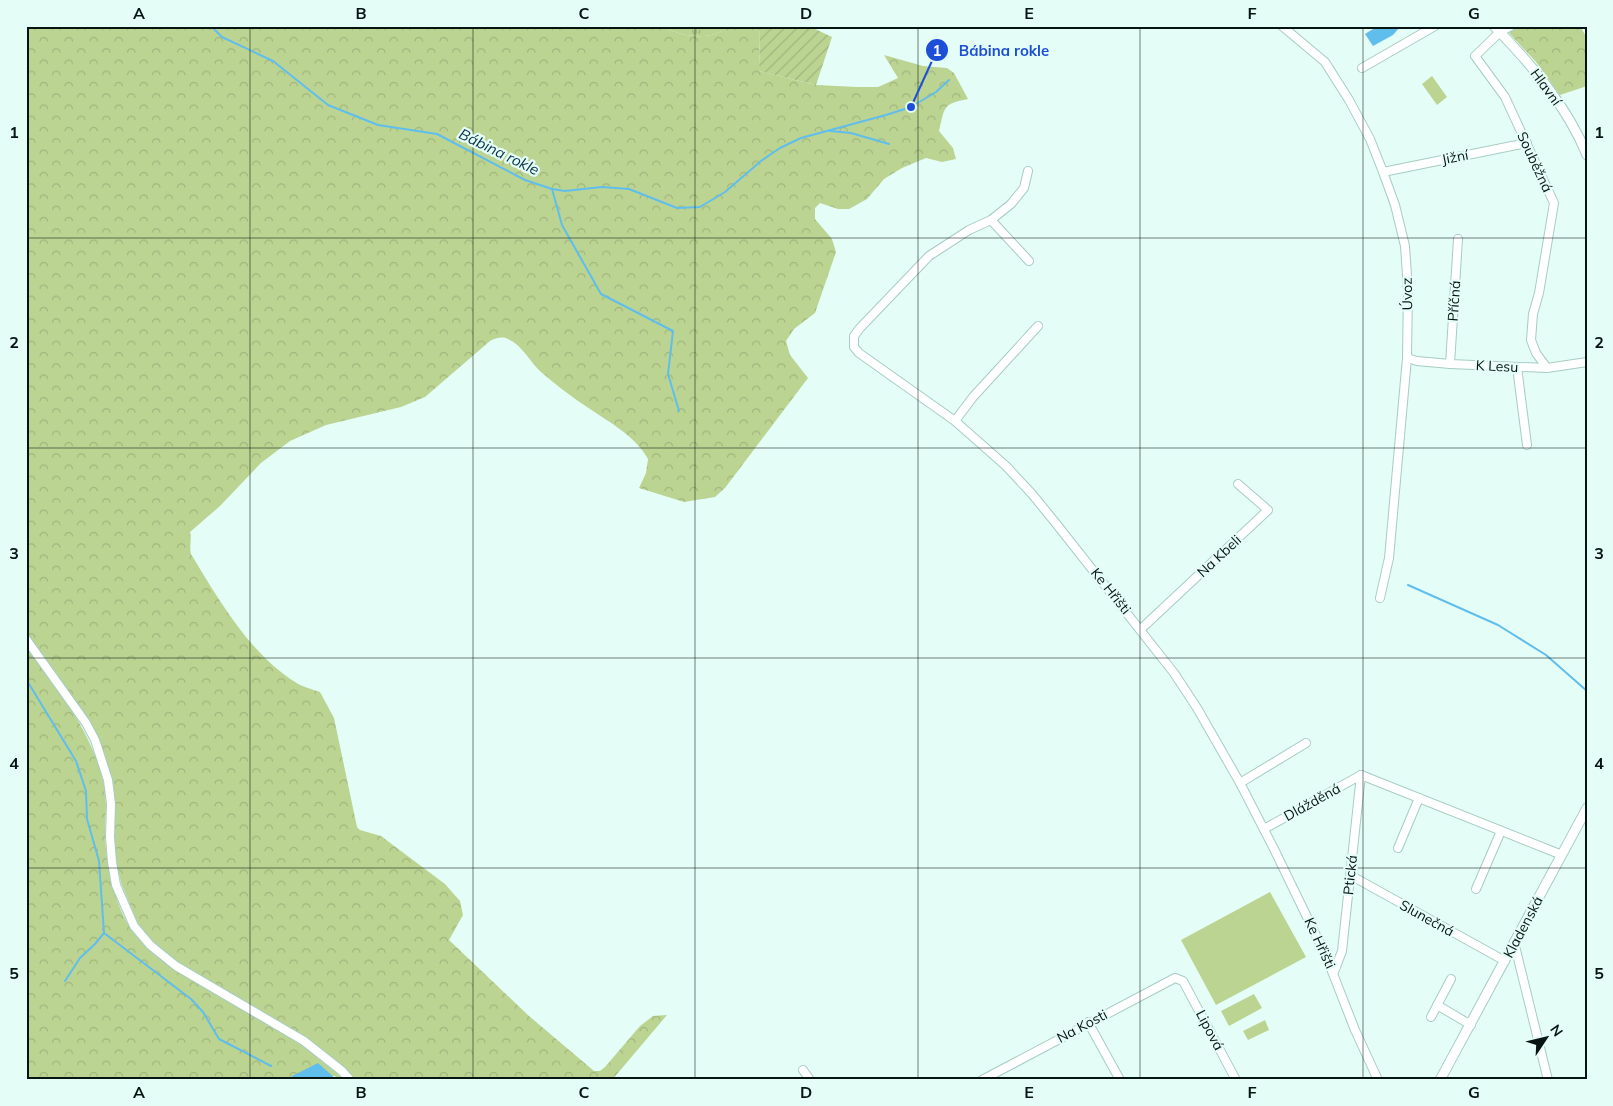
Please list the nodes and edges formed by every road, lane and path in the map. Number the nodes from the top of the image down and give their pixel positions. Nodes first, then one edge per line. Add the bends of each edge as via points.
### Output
1 (1282, 26) edge
2 (1435, 26) edge
3 (1511, 26) edge
4 (1497, 29) edge
5 (1362, 68) dead end
6 (1527, 143) junction
7 (1587, 155) edge
8 (1028, 171) dead end
9 (1383, 172) junction
10 (991, 220) junction
11 (1458, 239) dead end
12 (1029, 261) dead end
13 (1038, 326) dead end
14 (1406, 358) junction
15 (1587, 362) edge
16 (1450, 364) junction
17 (1517, 366) junction
18 (1547, 368) junction
19 (955, 422) junction
20 (1527, 445) dead end
21 (1238, 484) dead end
22 (1380, 598) dead end
23 (1140, 629) junction
24 (26, 639) edge
25 (1306, 744) dead end
26 (1361, 776) junction
27 (1240, 783) junction
28 (1419, 798) junction
29 (1587, 808) edge
30 (1264, 829) junction
31 (1501, 831) junction
32 (1398, 848) dead end
33 (1562, 856) junction
34 (1350, 875) junction
35 (1476, 889) dead end
36 (1514, 942) junction
37 (1505, 961) junction
38 (1334, 972) junction
39 (1451, 979) dead end
40 (1183, 980) joint
41 (1437, 1005) junction
42 (1431, 1017) dead end
43 (1088, 1022) junction
44 (1471, 1025) junction
45 (803, 1070) dead end
46 (350, 1080) edge
47 (810, 1080) edge
48 (982, 1080) edge
49 (1120, 1080) edge
50 (1236, 1080) edge
51 (1378, 1080) edge
52 (1440, 1080) edge
53 (1548, 1080) edge

1 - 9 street, Úvoz via 1325,62 1357,114
2 - 5 street
3 - 4 street
4 - 6 street, Souběžná via 1476,56 1502,92
4 - 7 main road, Hlavní via 1546,86 1577,132
6 - 9 street, Jižní
6 - 18 street, Souběžná via 1554,203 1531,340
8 - 10 street, Ke Hřišti via 1024,188 1018,196
9 - 14 street, Úvoz via 1405,246 1408,290
10 - 12 street
10 - 19 street, Ke Hřišti via 929,256 854,336 854,347 860,354
11 - 16 street, Příčná
13 - 19 street via 973,397
14 - 16 street, K Lesu
14 - 22 street, Úvoz via 1389,558
15 - 18 street, K Lesu
16 - 17 street, K Lesu
17 - 18 street, K Lesu
17 - 20 street
19 - 23 street, Ke Hřišti via 1006,466 1032,494
21 - 23 street, Na Kbeli via 1268,510
23 - 27 street, Ke Hřišti via 1197,708
24 - 46 street via 86,723 94,740 108,780 116,885 134,926 170,962 304,1041
25 - 27 street
26 - 28 street
26 - 30 street, Dlážděná
26 - 34 street, Ptická
27 - 30 street, Ke Hřišti
28 - 31 street
28 - 32 street
29 - 33 main road, Kladenská
30 - 38 street, Ke Hřišti
31 - 33 street
31 - 35 street
33 - 36 main road, Kladenská
34 - 37 street, Slunečná
34 - 38 street, Ptická via 1342,951
36 - 37 main road, Kladenská
36 - 53 street
37 - 44 main road, Kladenská
38 - 51 street, Ke Hřišti
39 - 41 street
40 - 43 street, Na Kosti via 1168,980
40 - 50 street, Lipová
41 - 42 street
41 - 44 street
43 - 48 street, Na Kosti
43 - 49 street
44 - 52 main road, Kladenská
45 - 47 street

